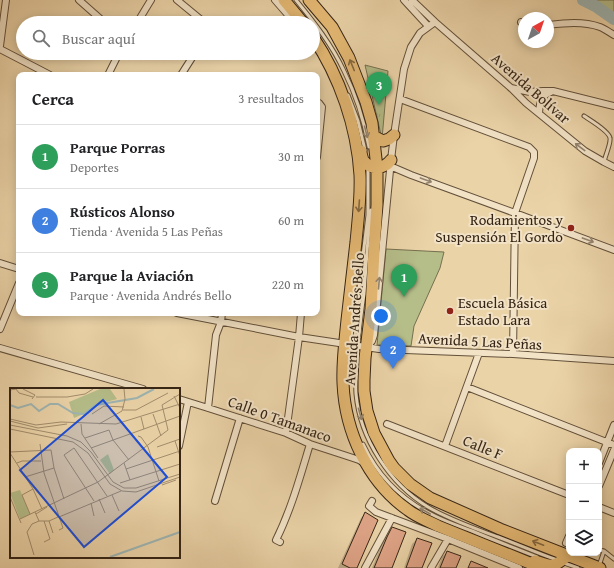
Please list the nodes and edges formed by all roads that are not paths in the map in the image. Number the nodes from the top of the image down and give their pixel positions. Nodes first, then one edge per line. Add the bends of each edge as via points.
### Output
1 (6, 0) edge
2 (79, 0) edge
3 (151, 0) edge
4 (177, 0) edge
5 (275, 0) edge
6 (284, 0) edge
7 (296, 0) edge
8 (310, 0) edge
9 (404, 0) edge
10 (412, 0) edge
11 (97, 16) edge
12 (141, 16) edge
13 (197, 16) edge
14 (289, 16) edge
15 (297, 16) edge
16 (309, 16) edge
17 (435, 22) junction
18 (554, 25) edge
19 (428, 26) junction
20 (320, 30) edge
21 (614, 35) edge
22 (320, 45) edge
23 (0, 46) edge
24 (0, 49) edge
25 (16, 57) edge
26 (21, 60) edge
27 (116, 60) edge
28 (191, 60) edge
29 (44, 72) edge
30 (110, 72) edge
31 (183, 72) edge
32 (511, 88) junction
33 (553, 91) junction
34 (344, 93) junction
35 (400, 99) junction
36 (320, 104) edge
37 (614, 106) edge
38 (539, 113) junction
39 (584, 116) dead end
40 (320, 127) edge
41 (394, 135) junction
42 (373, 136) junction
43 (375, 161) junction
44 (604, 162) junction
45 (614, 167) edge
46 (372, 185) dead end
47 (372, 197) dead end
48 (515, 213) junction
49 (614, 250) edge
50 (0, 263) edge
51 (16, 267) edge
52 (16, 290) edge
53 (192, 316) edge
54 (222, 316) edge
55 (301, 316) edge
56 (221, 322) junction
57 (0, 328) edge
58 (299, 337) junction
59 (355, 345) junction
60 (0, 348) edge
61 (479, 353) junction
62 (514, 354) junction
63 (614, 361) edge
64 (348, 376) dead end
65 (467, 387) junction
66 (140, 388) edge
67 (180, 399) edge
68 (188, 402) junction
69 (208, 408) junction
70 (240, 418) junction
71 (387, 424) dead end
72 (614, 425) edge
73 (286, 433) junction
74 (360, 440) dead end
75 (180, 441) edge
76 (607, 442) junction
77 (310, 444) junction
78 (614, 445) edge
79 (445, 446) junction
80 (614, 450) edge
81 (602, 455) edge
82 (369, 468) junction
83 (600, 484) edge
84 (566, 494) edge
85 (215, 501) dead end
86 (372, 501) dead end
87 (602, 508) edge
88 (614, 513) edge
89 (392, 518) junction
90 (448, 539) junction
91 (280, 542) dead end
92 (479, 543) junction
93 (604, 552) joint
94 (563, 557) edge
95 (614, 559) edge
96 (501, 561) junction
97 (365, 568) edge
98 (431, 568) edge
99 (497, 568) edge
100 (519, 568) edge
101 (542, 568) edge
102 (578, 568) edge
103 (599, 568) edge

1 - 23 street
2 - 11 street
3 - 12 street
4 - 13 street
5 - 14 street
6 - 15 highway
7 -> 16 lane
42 -> 8 highway, Avenida Andrés Bello via 366,102 349,58 332,27
9 - 19 street
10 - 17 street, Avenida Bolívar
17 - 19 street
17 - 32 street, Avenida Bolívar
18 - 21 street via 592,25
19 - 35 street via 411,47 404,69
20 -> 43 lane via 344,70
22 - 34 highway, Avenida Andrés Bello
24 - 25 street
26 - 29 street
27 - 30 street
28 - 31 street
32 - 33 street via 530,92
32 - 38 street, Avenida Bolívar
33 - 37 street
33 - 38 street via 540,101
34 - 43 lane via 355,109
34 - 43 highway, Avenida Andrés Bello via 352,128
35 - 41 street
35 - 48 street via 529,147 534,152 534,158
36 - 40 street via 322,107
44 -> 38 street, Avenida Bolívar via 585,151
39 - 44 lane via 610,136
41 - 42 highway via 383,141
41 - 43 street
42 - 43 highway, Avenida Andrés Bello
43 - 46 lane
43 -> 48 street
43 - 59 highway, Avenida Andrés Bello via 359,206
59 -> 43 highway, Avenida Andrés Bello via 371,309 378,181
44 - 45 street, Avenida Bolívar
47 - 59 lane via 364,288
48 -> 49 street
48 - 62 street
50 - 51 street
52 - 57 street
53 - 56 street, Avenida 5 Las Peñas
54 - 56 street
55 - 58 street
56 - 58 street, Avenida 5 Las Peñas
56 - 69 street via 216,335
58 - 59 street, Avenida 5 Las Peñas
58 - 73 street
59 - 61 street, Avenida 5 Las Peñas via 379,349
59 - 64 lane
59 - 82 highway, Avenida Andrés Bello via 343,381 346,408 350,429
59 - 94 highway, Avenida Andrés Bello via 364,380 367,411 374,432 394,468 415,488 435,501
60 - 66 street
61 - 62 street, Avenida 5 Las Peñas
61 - 65 street
62 - 63 street, Avenida 5 Las Peñas
65 - 76 street
65 - 79 street
67 - 68 street, Calle 0 Tamanaco
68 - 69 street, Calle 0 Tamanaco
68 - 75 street
69 - 70 street, Calle 0 Tamanaco
70 - 73 street, Calle 0 Tamanaco
70 - 85 street
71 - 79 street, Calle F
72 - 76 street
73 - 77 street, Calle 0 Tamanaco
94 -> 74 lane via 435,516 419,507 401,495 383,477
76 - 78 street
76 - 81 street
77 - 82 street, Calle 0 Tamanaco via 356,458
77 - 91 street via 294,498 276,540
79 - 84 street, Calle F
80 - 83 street
82 - 92 highway, Avenida Andrés Bello via 389,493 409,511
86 - 89 street via 369,506 376,512
87 - 88 street
89 - 90 street
89 - 97 street
90 - 96 street
90 - 98 street
92 - 94 highway via 486,541 552,566
92 - 101 highway, Avenida Andrés Bello
93 - 95 lane
93 - 103 lane
94 - 102 lane
94 - 103 highway, Avenida Andrés Bello
96 - 99 street
96 - 100 street

